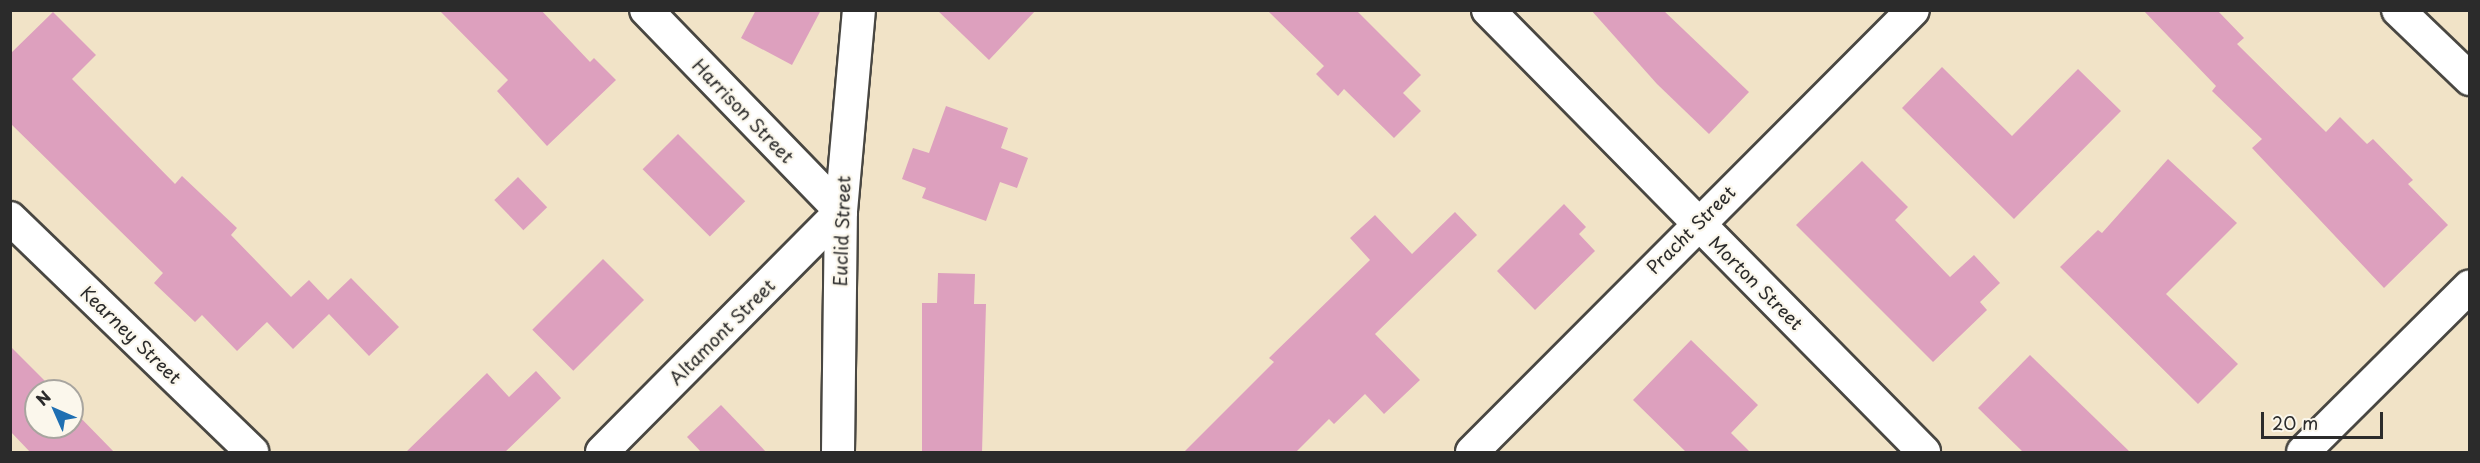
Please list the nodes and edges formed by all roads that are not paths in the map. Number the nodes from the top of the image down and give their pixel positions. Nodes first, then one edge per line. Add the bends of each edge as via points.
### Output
1 (646, 10) edge
2 (859, 10) edge
3 (1488, 10) edge
4 (1913, 10) edge
5 (2398, 10) edge
6 (2469, 79) edge
7 (841, 211) junction
8 (10, 218) edge
9 (1697, 223) junction
10 (2469, 286) edge
11 (252, 453) edge
12 (602, 453) edge
13 (838, 453) edge
14 (1472, 453) edge
15 (1924, 453) edge
16 (2303, 453) edge

1 - 7 street, Harrison Street
2 - 7 street, Euclid Street
3 - 9 street, Morton Street
4 - 9 street, Pracht Street
5 - 6 street
7 - 12 street, Altamont Street
7 - 13 street, Euclid Street
8 - 11 street, Kearney Street
9 - 14 street, Pracht Street
9 - 15 street, Morton Street
10 - 16 street

